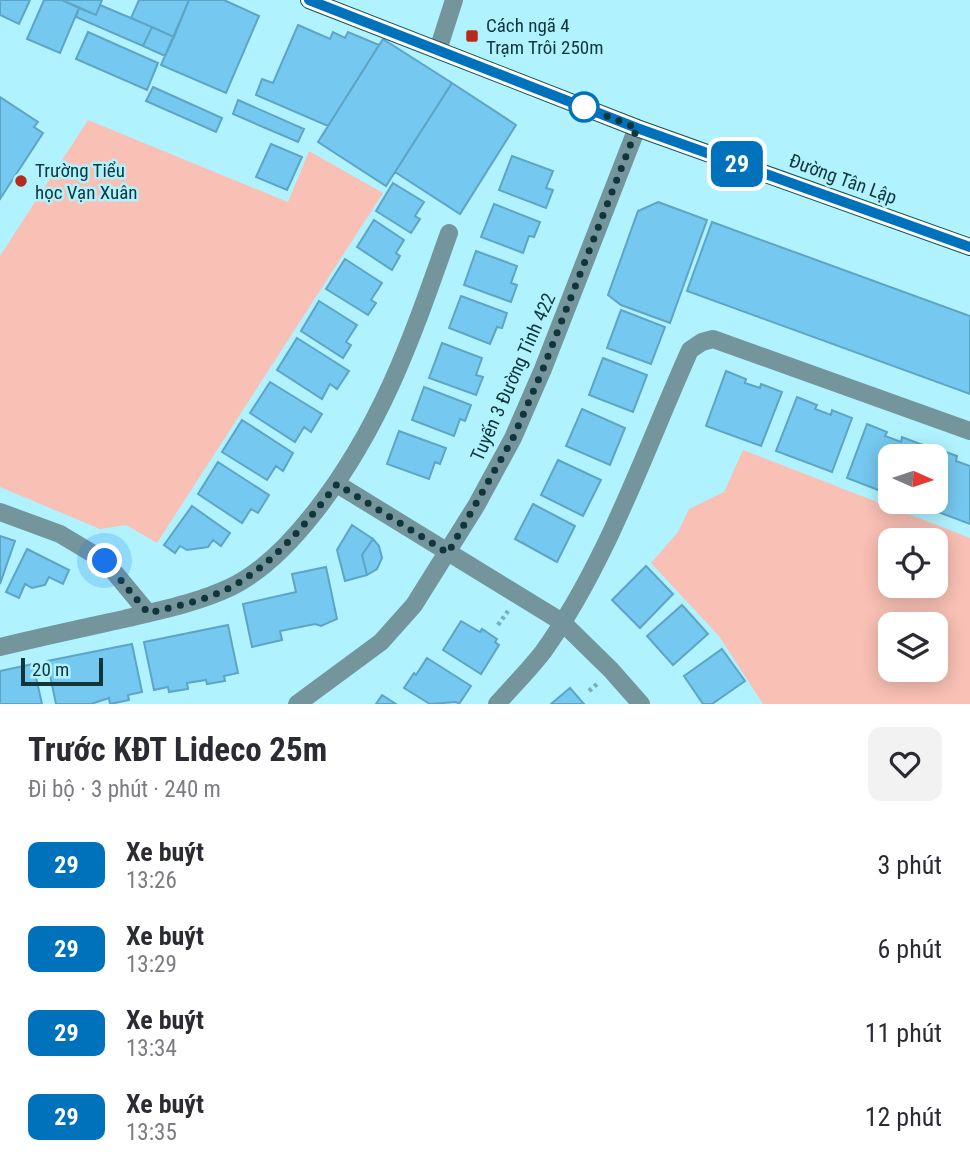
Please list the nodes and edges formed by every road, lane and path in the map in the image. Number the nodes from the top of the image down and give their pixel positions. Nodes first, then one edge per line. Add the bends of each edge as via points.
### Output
1 (309, 0) edge
2 (454, 0) edge
3 (438, 50) junction
4 (637, 128) junction
5 (449, 233) dead end
6 (970, 247) edge
7 (970, 430) edge
8 (337, 484) junction
9 (0, 512) edge
10 (448, 553) junction
11 (148, 613) junction
12 (562, 622) junction
13 (0, 647) edge
14 (297, 704) edge
15 (497, 704) edge
16 (641, 704) edge

1 - 3 main road, Đường Tân Lập
2 - 3 street
3 - 4 main road, Đường Tân Lập
4 - 6 main road, Đường Tân Lập
4 - 10 street, Tuyến 3 Đường Tỉnh 422 via 513,438
5 - 8 street via 400,367 369,433
7 - 12 street via 713,339 702,342 690,351 612,529
8 - 10 street
8 - 11 street via 302,529 234,585
9 - 11 street via 60,534 105,561
10 - 12 street
10 - 14 street, Tuyến 3 Đường Tỉnh 422 via 414,605 381,642
11 - 13 street
12 - 15 street via 542,653
12 - 16 street

